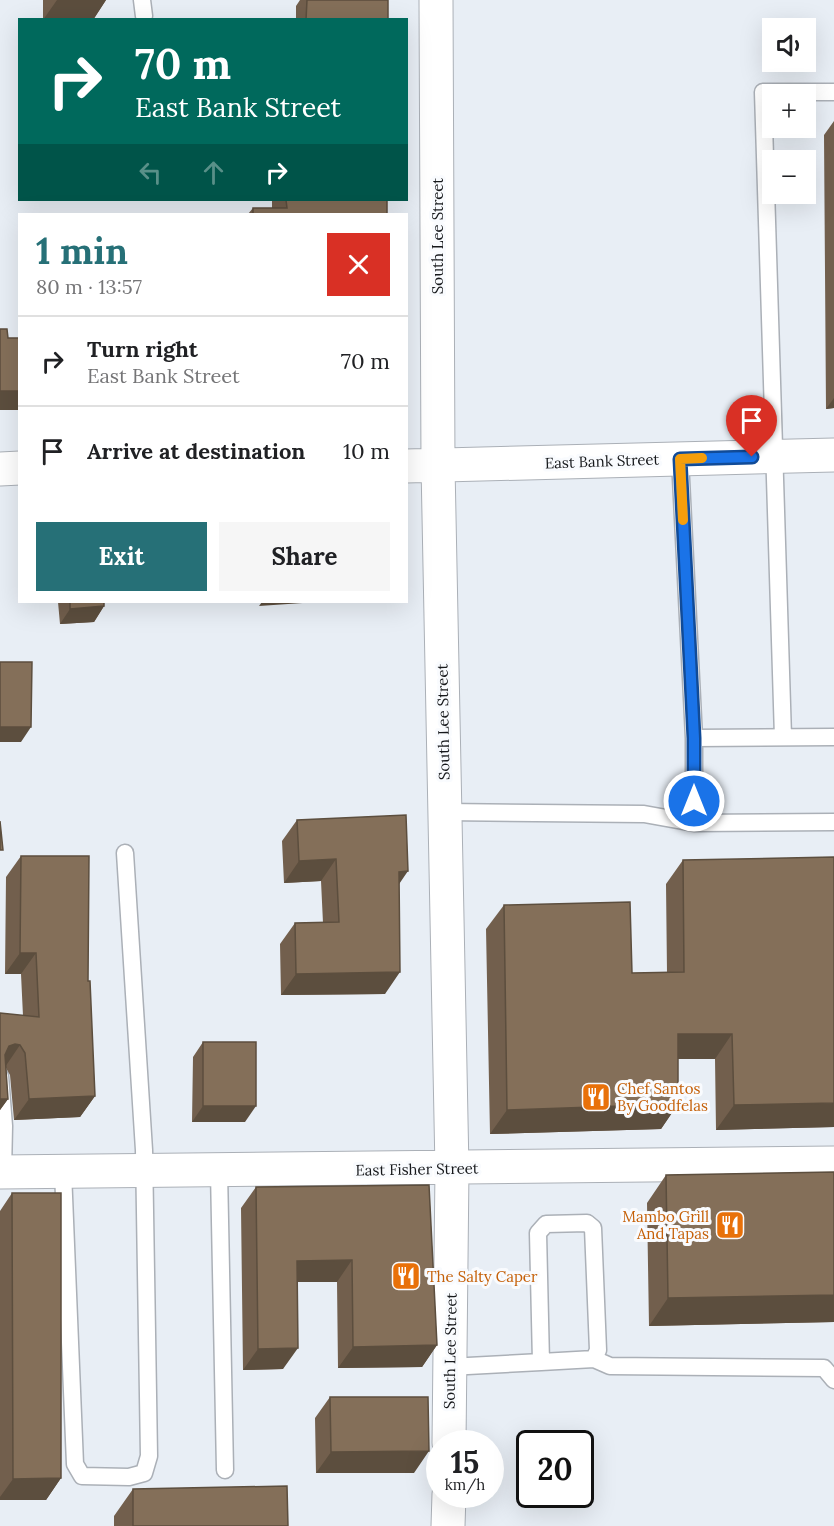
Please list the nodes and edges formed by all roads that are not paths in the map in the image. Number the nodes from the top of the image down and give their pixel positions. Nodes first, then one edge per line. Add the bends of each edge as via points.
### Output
1 (436, 0) edge
2 (834, 92) edge
3 (834, 455) edge
4 (776, 456) junction
5 (680, 459) junction
6 (422, 466) edge
7 (18, 468) edge
8 (0, 469) edge
9 (783, 737) junction
10 (694, 738) junction
11 (834, 738) edge
12 (445, 812) junction
13 (834, 822) edge
14 (694, 823) junction
15 (125, 853) dead end
16 (0, 1076) edge
17 (834, 1163) edge
18 (452, 1169) junction
19 (145, 1171) junction
20 (219, 1171) junction
21 (1, 1172) edge
22 (63, 1172) junction
23 (594, 1359) junction
24 (541, 1362) junction
25 (449, 1367) junction
26 (834, 1380) edge
27 (449, 1430) edge
28 (225, 1470) dead end
29 (448, 1508) edge
30 (448, 1526) edge

1 - 6 street, South Lee Street
2 - 4 lane via 763,92
3 - 4 street, East Bank Street
4 - 5 street, East Bank Street
4 - 9 lane
5 - 6 street, East Bank Street
5 - 10 lane
6 - 12 street, South Lee Street
7 - 8 street
9 - 10 lane
9 - 11 lane
10 - 14 lane
12 - 14 lane via 644,814
12 - 18 street, South Lee Street
13 - 14 lane
15 - 19 lane
16 - 21 lane via 4,1126
17 - 18 street, East Fisher Street
18 - 20 street, East Fisher Street
18 - 25 street, South Lee Street
19 - 20 street, East Fisher Street
19 - 22 street, East Fisher Street
19 - 22 lane via 149,1456 144,1473 129,1477 82,1476 75,1464
20 - 28 lane
21 - 22 street, East Fisher Street
23 - 24 lane
23 - 24 lane via 598,1350 593,1228 587,1223 546,1224 538,1233
23 - 26 lane via 610,1366 824,1368
24 - 25 lane
25 - 27 street, South Lee Street
29 - 30 street

